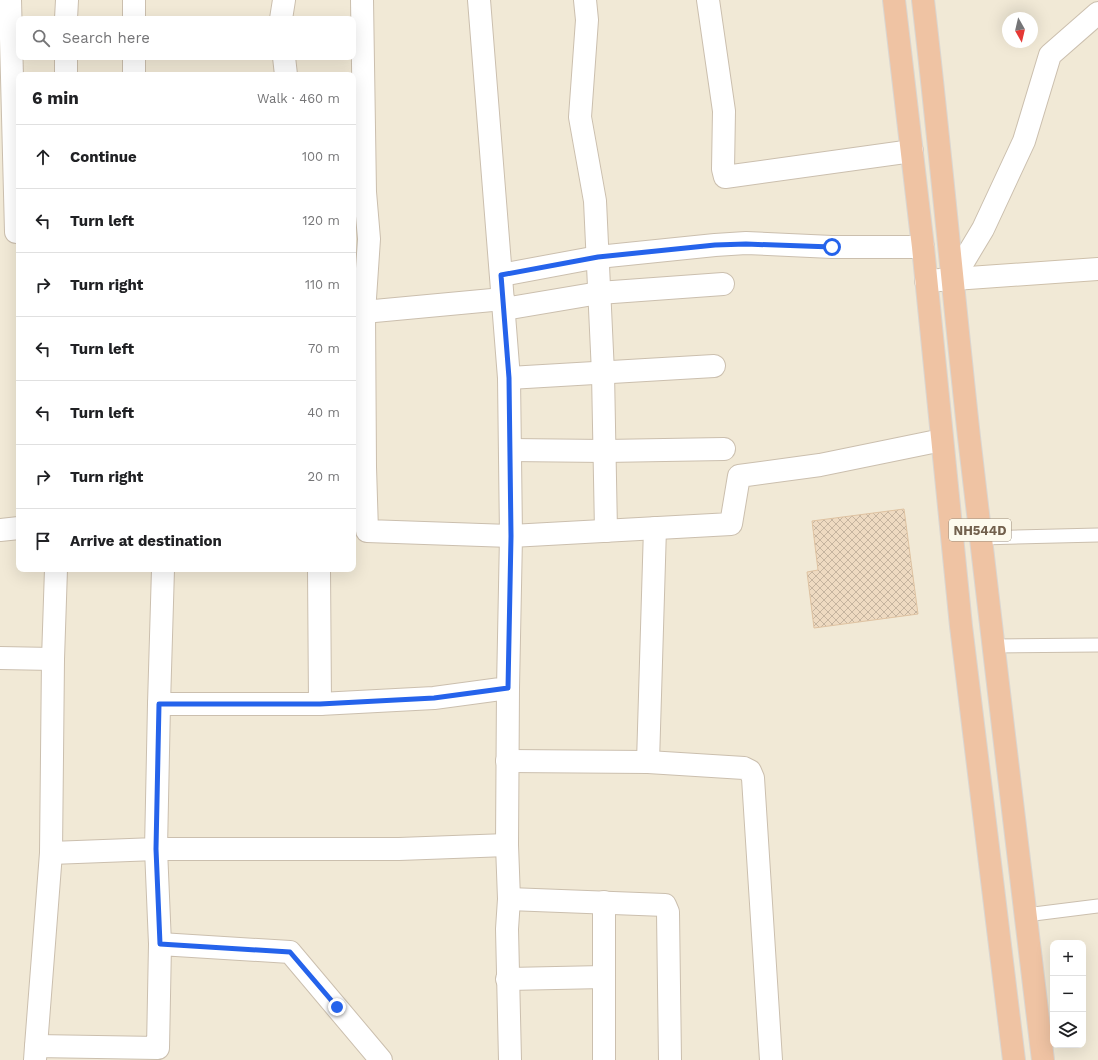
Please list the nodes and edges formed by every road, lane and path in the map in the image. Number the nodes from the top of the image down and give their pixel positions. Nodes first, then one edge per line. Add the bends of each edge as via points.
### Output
1 (10, 0) edge
2 (67, 0) edge
3 (134, 0) edge
4 (284, 0) edge
5 (362, 0) edge
6 (479, 0) edge
7 (585, 0) edge
8 (708, 0) edge
9 (894, 0) edge
10 (923, 0) edge
11 (1098, 13) edge
12 (66, 16) edge
13 (134, 16) edge
14 (281, 16) edge
15 (66, 60) edge
16 (134, 60) edge
17 (284, 60) edge
18 (66, 72) edge
19 (134, 72) edge
20 (286, 72) edge
21 (912, 151) junction
22 (359, 192) edge
23 (12, 232) edge
24 (923, 247) junction
25 (598, 257) junction
26 (1098, 269) edge
27 (501, 275) junction
28 (953, 280) junction
29 (926, 281) junction
30 (724, 284) dead end
31 (599, 292) junction
32 (503, 304) junction
33 (358, 313) edge
34 (714, 366) dead end
35 (603, 373) junction
36 (509, 378) junction
37 (942, 440) junction
38 (724, 449) dead end
39 (510, 450) junction
40 (605, 451) junction
41 (359, 466) edge
42 (16, 528) edge
43 (655, 528) junction
44 (0, 530) edge
45 (360, 531) edge
46 (606, 531) junction
47 (1098, 535) edge
48 (511, 536) junction
49 (981, 538) junction
50 (56, 572) edge
51 (163, 572) edge
52 (320, 572) edge
53 (991, 622) junction
54 (961, 626) junction
55 (1098, 645) edge
56 (993, 646) junction
57 (0, 658) edge
58 (52, 659) junction
59 (508, 688) junction
60 (159, 704) junction
61 (320, 704) junction
62 (507, 761) junction
63 (648, 762) junction
64 (506, 845) junction
65 (156, 849) junction
66 (50, 853) junction
67 (509, 899) junction
68 (604, 902) junction
69 (1098, 906) edge
70 (1026, 915) junction
71 (160, 944) junction
72 (604, 977) junction
73 (507, 979) junction
74 (36, 1053) edge
75 (157, 1054) edge
76 (381, 1060) edge
77 (510, 1060) edge
78 (604, 1060) edge
79 (670, 1060) edge
80 (771, 1060) edge
81 (1014, 1060) edge
82 (1043, 1060) edge

1 - 23 street
2 - 12 street
3 - 13 street
4 - 14 street
5 - 22 street
6 - 27 street
7 - 25 street via 587,20 580,117 595,201
8 - 21 street via 724,111 725,177
9 - 21 highway, NH544D
10 - 28 highway, NH544D
11 - 28 street via 1050,55 1024,141 983,229
15 - 18 street
16 - 19 street
17 - 20 street
21 - 24 highway, NH544D
22 - 33 street via 369,239
24 - 25 street via 746,244
24 - 29 highway, NH544D
25 - 27 street
25 - 31 street
26 - 28 street
27 - 32 street
28 - 29 street
28 - 49 highway, NH544D
29 - 37 highway, NH544D
30 - 31 street
31 - 32 street
31 - 35 street
32 - 33 street
32 - 36 street
33 - 41 street
34 - 35 street
35 - 36 street
35 - 40 street
36 - 39 street
37 - 43 street via 820,465 739,476 730,524
37 - 54 highway, NH544D
38 - 40 street
39 - 40 street
39 - 48 street
40 - 46 street
41 - 45 street
42 - 44 street
43 - 46 street
43 - 63 street
45 - 48 street
46 - 48 street
47 - 49 lane
48 - 59 street
49 - 53 highway, NH544D
50 - 58 street
51 - 60 street
52 - 61 street
53 - 54 highway
53 - 56 highway, NH544D
54 - 81 highway, NH544D
55 - 56 lane
56 - 70 highway, NH544D
57 - 58 street
58 - 66 street
59 - 61 street via 434,698
59 - 62 street
60 - 61 street
60 - 65 street
62 - 63 street
62 - 64 street
63 - 80 street via 744,768 750,771 753,778
64 - 65 street via 399,849
64 - 67 street
65 - 66 street
65 - 71 street
66 - 74 street
67 - 68 street
67 - 73 street
68 - 72 street
68 - 79 street via 661,904 667,907
69 - 70 lane
70 - 82 highway, NH544D
71 - 75 street
71 - 76 street via 290,952
72 - 73 street
72 - 78 street
73 - 77 street
74 - 75 street

